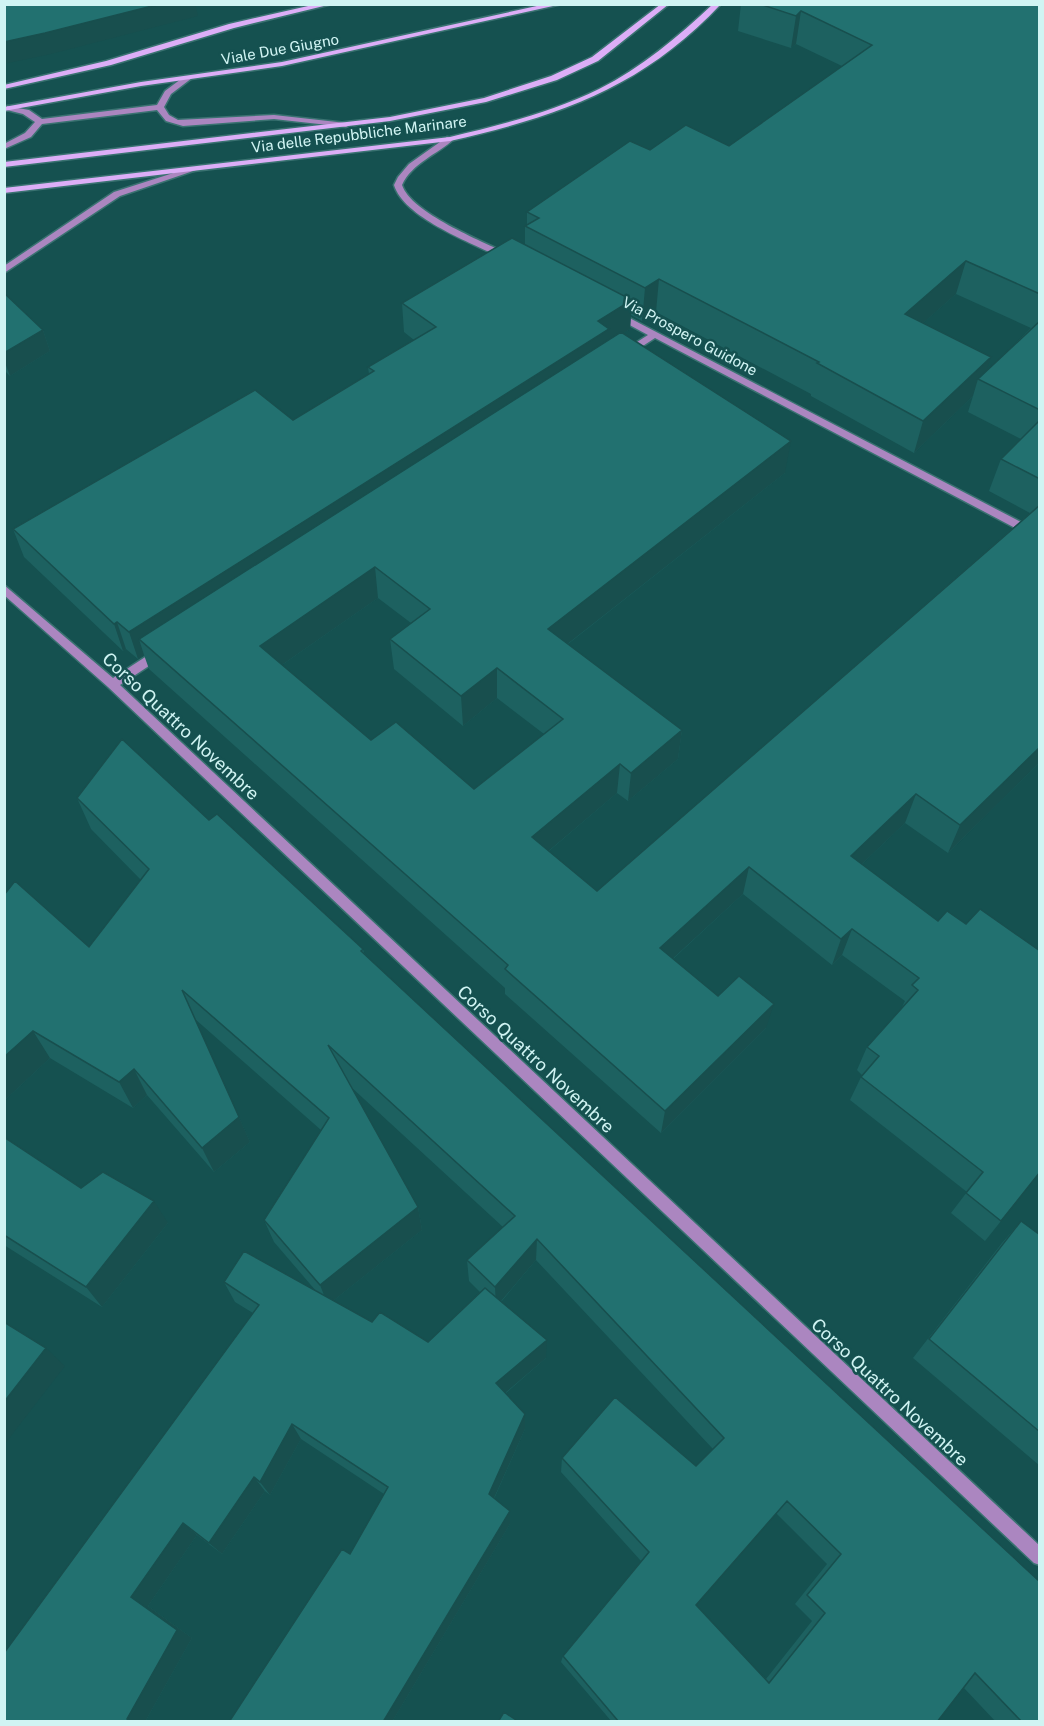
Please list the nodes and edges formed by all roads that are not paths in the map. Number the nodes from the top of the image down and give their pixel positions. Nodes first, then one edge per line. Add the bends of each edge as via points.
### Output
1 (329, 4) edge
2 (559, 4) edge
3 (666, 4) edge
4 (718, 4) edge
5 (188, 78) junction
6 (4, 87) edge
7 (160, 108) junction
8 (7, 109) edge
9 (40, 122) junction
10 (346, 125) junction
11 (450, 139) junction
12 (4, 147) edge
13 (4, 165) edge
14 (195, 169) junction
15 (4, 191) edge
16 (517, 262) edge
17 (4, 270) edge
18 (602, 307) edge
19 (655, 334) junction
20 (615, 360) edge
21 (1040, 537) edge
22 (4, 589) edge
23 (165, 650) edge
24 (112, 684) junction
25 (1040, 1557) edge

1 - 6 main road, Viale Due Giugno
2 - 5 main road, Viale Due Giugno via 315,58
3 - 10 main road, Via delle Repubbliche Marinare via 595,59 554,78 454,108
4 - 11 main road, Via delle Repubbliche Marinare via 658,55 603,90 533,117
5 - 7 street via 168,93
5 - 8 main road, Viale Due Giugno
7 - 9 street
7 - 10 street via 166,118 183,124 274,117
8 - 9 street via 26,112
9 - 12 street via 28,135
10 - 13 main road, Via delle Repubbliche Marinare
11 - 14 main road, Via delle Repubbliche Marinare
11 - 16 street via 405,174 398,184 399,193 422,213
14 - 15 main road, Via delle Repubbliche Marinare
14 - 17 street via 117,194
18 - 19 street, Via Prospero Guidone
19 - 20 street
19 - 21 street, Via Prospero Guidone
22 - 24 street, Corso Quattro Novembre
23 - 24 street
24 - 25 street, Corso Quattro Novembre

